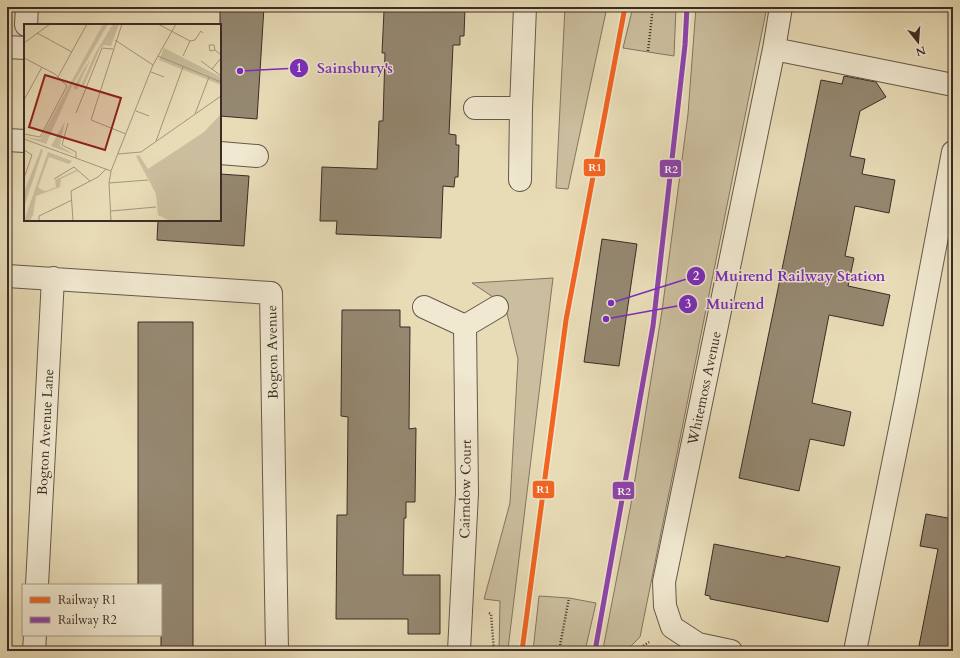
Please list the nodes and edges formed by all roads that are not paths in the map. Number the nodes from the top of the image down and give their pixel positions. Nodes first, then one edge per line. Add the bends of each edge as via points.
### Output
1 (27, 7) edge
2 (525, 7) edge
3 (781, 7) edge
4 (26, 24) edge
5 (7, 47) edge
6 (24, 48) edge
7 (774, 48) junction
8 (953, 85) edge
9 (475, 108) dead end
10 (521, 108) junction
11 (7, 140) edge
12 (24, 141) edge
13 (953, 152) edge
14 (221, 153) edge
15 (257, 156) dead end
16 (520, 180) dead end
17 (7, 276) edge
18 (53, 278) junction
19 (424, 307) dead end
20 (497, 308) dead end
21 (464, 326) junction
22 (37, 584) edge
23 (35, 636) edge
24 (34, 651) edge
25 (277, 651) edge
26 (458, 651) edge
27 (731, 651) edge
28 (855, 651) edge

1 - 4 street
2 - 10 street
3 - 7 street, Whitemoss Avenue
5 - 6 street
7 - 8 street
7 - 27 street, Whitemoss Avenue via 664,582 665,606 672,628 698,644
9 - 10 street
10 - 16 street
11 - 12 street
13 - 28 street
14 - 15 street
17 - 18 street, Bogton Avenue
18 - 22 street, Bogton Avenue Lane
18 - 25 street, Bogton Avenue via 271,293
19 - 21 street
20 - 21 street
21 - 26 street, Cairndow Court via 467,493
23 - 24 street

